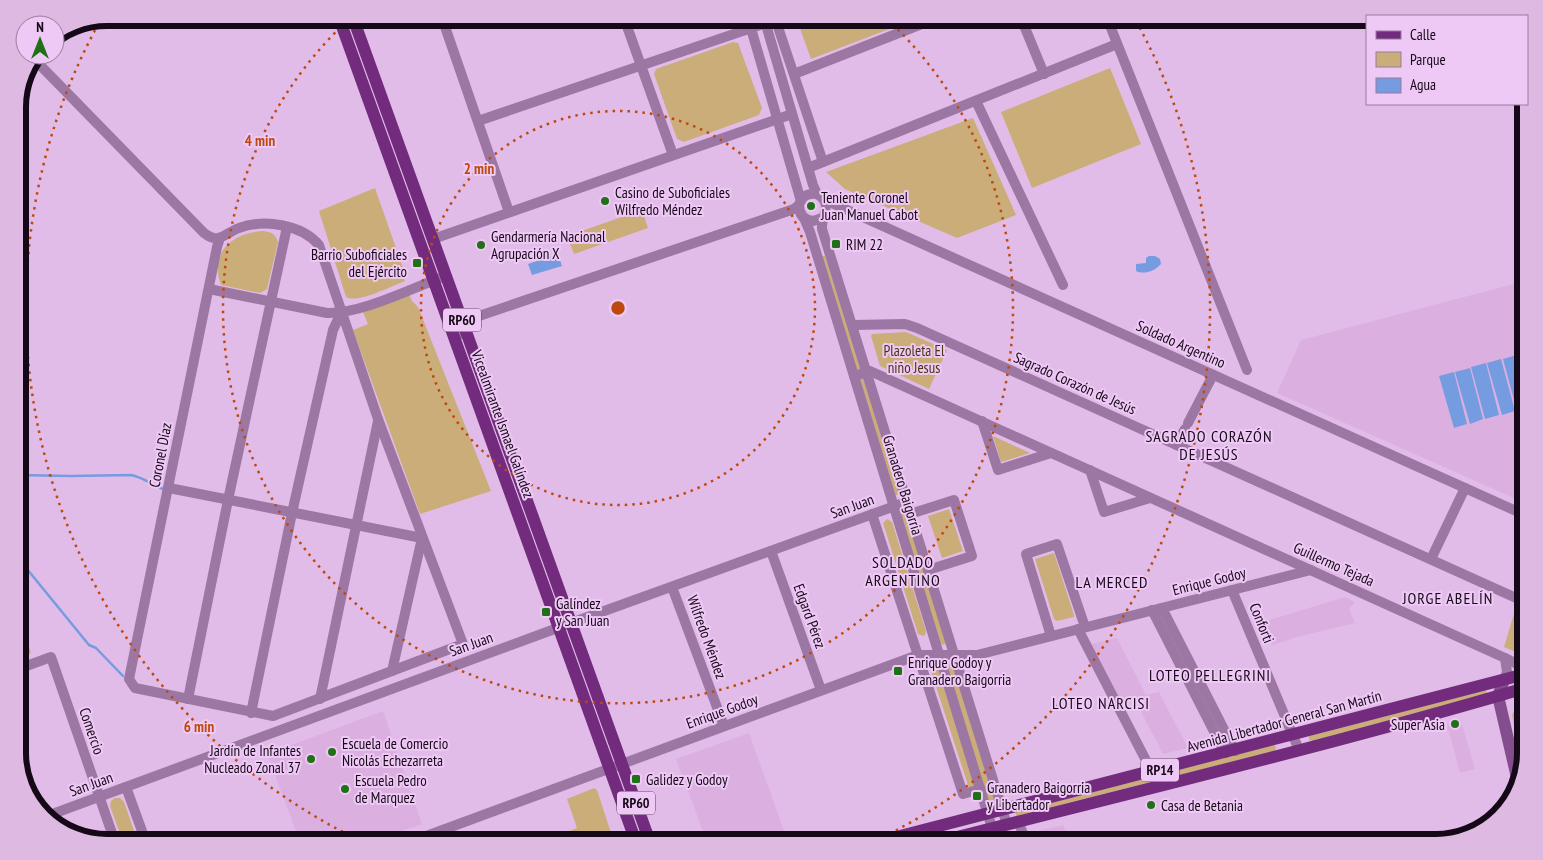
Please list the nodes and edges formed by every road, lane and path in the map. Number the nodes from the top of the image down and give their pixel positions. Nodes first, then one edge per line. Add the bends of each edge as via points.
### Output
1 (342, 26) edge
2 (356, 26) edge
3 (445, 26) edge
4 (627, 26) edge
5 (757, 26) edge
6 (773, 26) edge
7 (776, 26) edge
8 (917, 26) edge
9 (1024, 26) edge
10 (1109, 26) edge
11 (752, 28) junction
12 (1117, 44) junction
13 (787, 52) junction
14 (775, 56) junction
15 (761, 61) junction
16 (40, 65) edge
17 (641, 66) junction
18 (794, 74) junction
19 (1044, 74) junction
20 (976, 101) junction
21 (792, 114) junction
22 (777, 119) junction
23 (478, 121) junction
24 (673, 155) junction
25 (823, 162) junction
26 (808, 168) junction
27 (821, 197) junction
28 (800, 203) junction
29 (509, 212) junction
30 (804, 218) junction
31 (822, 218) junction
32 (286, 227) junction
33 (204, 233) junction
34 (220, 238) junction
35 (433, 239) junction
36 (214, 261) junction
37 (446, 276) junction
38 (434, 280) junction
39 (1062, 285) dead end
40 (209, 289) junction
41 (270, 301) junction
42 (341, 313) junction
43 (853, 325) junction
44 (465, 329) junction
45 (458, 348) junction
46 (1247, 370) dead end
47 (866, 372) junction
48 (1213, 375) junction
49 (854, 376) junction
50 (378, 419) junction
51 (982, 422) junction
52 (1176, 445) junction
53 (1051, 453) junction
54 (1090, 470) junction
55 (169, 488) junction
56 (1465, 488) junction
57 (1150, 498) junction
58 (228, 500) junction
59 (906, 502) junction
60 (894, 507) junction
61 (1517, 511) edge
62 (292, 512) junction
63 (872, 514) junction
64 (910, 514) junction
65 (356, 526) junction
66 (422, 538) junction
67 (771, 551) junction
68 (1431, 560) junction
69 (928, 570) junction
70 (1311, 570) junction
71 (672, 586) junction
72 (1232, 590) junction
73 (1517, 598) edge
74 (1157, 609) junction
75 (571, 623) junction
76 (559, 628) junction
77 (1081, 628) junction
78 (1051, 636) junction
79 (940, 655) junction
80 (954, 655) junction
81 (918, 656) junction
82 (1505, 658) junction
83 (1517, 664) edge
84 (26, 666) edge
85 (392, 672) junction
86 (1517, 676) edge
87 (1504, 680) junction
88 (821, 690) junction
89 (1517, 691) edge
90 (1498, 696) junction
91 (188, 699) junction
92 (320, 699) junction
93 (251, 713) junction
94 (724, 726) junction
95 (1292, 735) junction
96 (1299, 750) junction
97 (1230, 752) junction
98 (622, 764) junction
99 (610, 768) junction
100 (1515, 769) edge
101 (1152, 772) junction
102 (126, 787) junction
103 (980, 789) junction
104 (99, 797) junction
105 (1002, 810) junction
106 (54, 814) edge
107 (988, 814) junction
108 (1012, 823) junction
109 (992, 828) junction
110 (112, 834) edge
111 (143, 834) edge
112 (432, 834) edge
113 (633, 834) edge
114 (647, 834) edge
115 (909, 834) edge
116 (969, 834) edge
117 (1021, 834) edge

1 - 38 main road, Vicealmirante Ismael Galíndez / RP60
2 - 35 main road, Vicealmirante Ismael Galíndez / RP60
3 - 23 street
4 - 17 street
5 - 11 street
6 - 14 street
7 - 13 street
8 - 18 street
9 - 19 street
10 - 12 street
11 - 15 street, Granadero Baigorria
11 - 17 street
12 - 19 street
12 - 46 street
13 - 14 street
13 - 18 street
14 - 15 street
14 - 21 street
15 - 22 street, Granadero Baigorria
16 - 33 street
17 - 23 street
17 - 24 street
18 - 25 street
19 - 20 street
20 - 25 street
20 - 39 street
21 - 22 street
21 - 26 street
22 - 24 street
22 - 28 street, Granadero Baigorria
23 - 29 street
24 - 29 street
25 - 26 street
26 - 27 street via 814,189
27 - 28 street via 808,194
27 - 31 street, Granadero Baigorria via 827,210
27 - 48 street, Soldado Argentino
28 - 30 street, Granadero Baigorria via 799,210
28 - 44 street via 784,212 480,316
29 - 35 street
30 - 31 street via 813,221
30 - 49 street, Granadero Baigorria
31 - 43 street, Granadero Baigorria via 822,229
32 - 34 street via 248,225
32 - 41 street
32 - 42 street via 306,234 319,245
33 - 34 street
33 - 36 street
34 - 36 street, Coronel Díaz
35 - 37 main road, Vicealmirante Ismael Galíndez / RP60
36 - 40 street, Coronel Díaz
37 - 38 street
37 - 44 main road, Vicealmirante Ismael Galíndez / RP60
38 - 42 street
38 - 45 main road, Vicealmirante Ismael Galíndez / RP60
40 - 41 street
40 - 55 street, Coronel Díaz
41 - 42 street
41 - 58 street
42 - 50 street
42 - 62 street via 333,330
43 - 47 street, Granadero Baigorria
43 - 52 street, Sagrado Corazón de Jesús via 904,324 917,328
44 - 45 street
44 - 75 main road, Vicealmirante Ismael Galíndez / RP60
45 - 76 main road, Vicealmirante Ismael Galíndez / RP60
47 - 49 street
47 - 51 street, Guillermo Tejada via 870,371
47 - 59 street, Granadero Baigorria
48 - 52 street
48 - 56 street, Soldado Argentino
49 - 60 street, Granadero Baigorria
50 - 65 street
50 - 66 street
51 - 53 street, Guillermo Tejada
51 - 53 street via 998,470
52 - 68 street, Sagrado Corazón de Jesús
53 - 54 street, Guillermo Tejada
54 - 57 street, Guillermo Tejada
54 - 57 street via 1104,512
55 - 58 street
55 - 91 street, Coronel Díaz via 129,679 135,688
56 - 61 street, Soldado Argentino
56 - 68 street
57 - 70 street, Guillermo Tejada
58 - 62 street
58 - 91 street
59 - 60 street, San Juan
59 - 64 street, Granadero Baigorria
60 - 63 street, San Juan
60 - 79 street, Granadero Baigorria
62 - 65 street
62 - 93 street
63 - 67 street, San Juan
63 - 81 street
64 - 69 street, Granadero Baigorria
64 - 69 street, Granadero Baigorria via 954,500 972,556
65 - 66 street
65 - 92 street
66 - 85 street
66 - 85 street via 463,644
67 - 71 street, San Juan
67 - 88 street, Edgard Pérez
68 - 73 street, Sagrado Corazón de Jesús
69 - 80 street, Granadero Baigorria
70 - 72 street, Enrique Godoy
70 - 82 street, Guillermo Tejada
71 - 75 street, San Juan
71 - 94 street, Wilfredo Méndez
72 - 74 street, Enrique Godoy
72 - 95 street, Conforti
74 - 77 street, Enrique Godoy
74 - 97 street
75 - 76 street, San Juan
75 - 98 main road, Vicealmirante Ismael Galíndez / RP60
76 - 99 main road, Vicealmirante Ismael Galíndez / RP60
76 - 102 street, San Juan
77 - 78 street, Enrique Godoy
77 - 78 street via 1057,544 1026,554
77 - 101 street
78 - 80 street, Enrique Godoy via 977,654
79 - 80 street, Enrique Godoy
79 - 81 street, Enrique Godoy
79 - 103 street, Granadero Baigorria
80 - 105 street, Granadero Baigorria
81 - 88 street, Enrique Godoy
81 - 103 street via 963,794
82 - 83 street, Guillermo Tejada
82 - 87 street via 1507,672
84 - 104 street, Comercio via 51,656
85 - 92 street
86 - 87 main road, Avenida Libertador General San Martín / RP14
87 - 90 main road
87 - 95 main road, Avenida Libertador General San Martín / RP14
88 - 94 street, Enrique Godoy
89 - 90 main road, Avenida Libertador General San Martín / RP14
90 - 96 main road, Avenida Libertador General San Martín / RP14
90 - 100 main road
91 - 93 street
92 - 93 street via 273,716
94 - 98 street, Enrique Godoy
95 - 96 street, Conforti
95 - 97 main road, Avenida Libertador General San Martín / RP14
96 - 108 main road, Avenida Libertador General San Martín / RP14
97 - 101 main road, Avenida Libertador General San Martín / RP14
98 - 99 street, Enrique Godoy
98 - 114 main road, Vicealmirante Ismael Galíndez / RP60
99 - 112 street, Enrique Godoy
99 - 113 main road, Vicealmirante Ismael Galíndez / RP60
101 - 105 main road, Avenida Libertador General San Martín / RP14
102 - 104 street, San Juan
102 - 111 street
103 - 107 street, Granadero Baigorria
104 - 106 street, San Juan
104 - 110 street, Comercio
105 - 107 main road, Avenida Libertador General San Martín / RP14
105 - 108 street, Granadero Baigorria
107 - 109 street, Granadero Baigorria
107 - 115 main road, Avenida Libertador General San Martín / RP14
108 - 109 main road, Avenida Libertador General San Martín / RP14
108 - 117 street, Granadero Baigorria
109 - 116 main road, Avenida Libertador General San Martín / RP14

